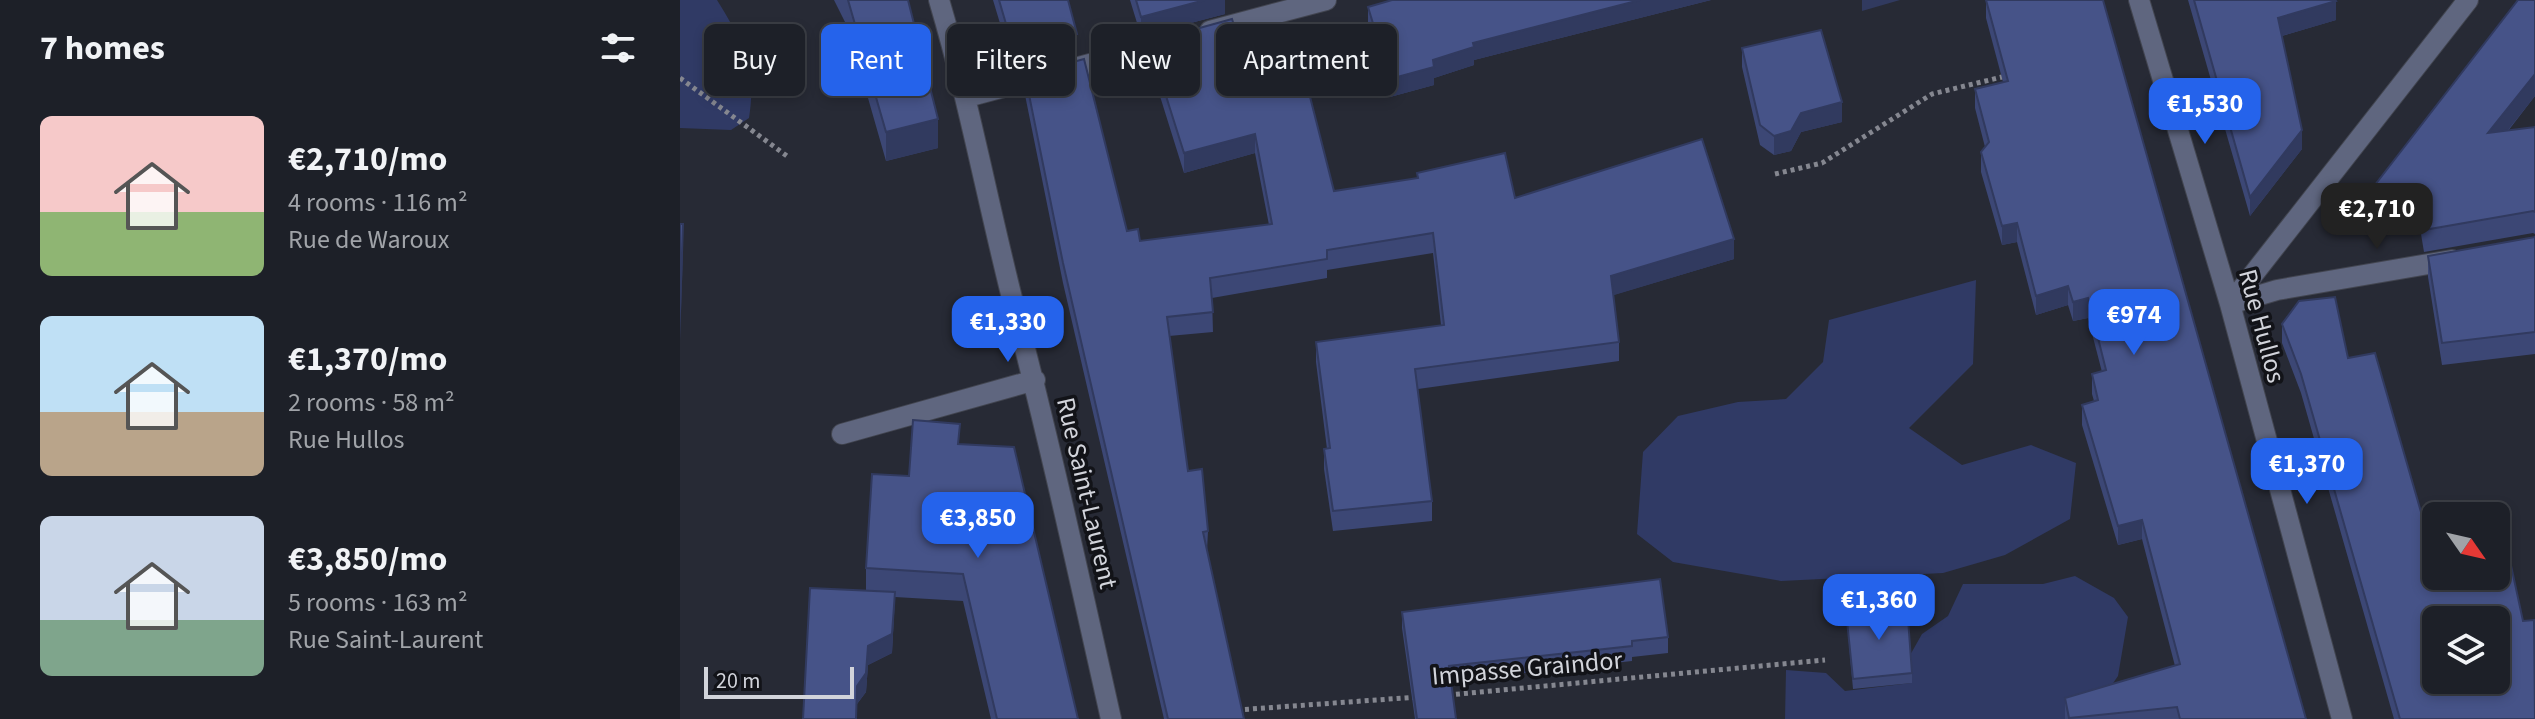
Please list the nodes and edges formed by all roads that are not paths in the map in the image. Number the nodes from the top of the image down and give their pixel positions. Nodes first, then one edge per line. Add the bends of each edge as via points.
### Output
1 (939, 0) edge
2 (1326, 0) edge
3 (2139, 0) edge
4 (2468, 0) edge
5 (967, 97) junction
6 (2474, 256) edge
7 (2230, 304) junction
8 (1035, 380) junction
9 (842, 434) dead end
10 (1111, 719) edge
11 (2342, 719) edge

1 - 5 street, Rue Saint-Laurent
2 - 5 street
3 - 7 street, Rue Hullos
4 - 7 street
5 - 8 street, Rue Saint-Laurent
6 - 7 street via 2277,290
7 - 11 street, Rue Hullos
8 - 9 street
8 - 10 street, Rue Saint-Laurent

